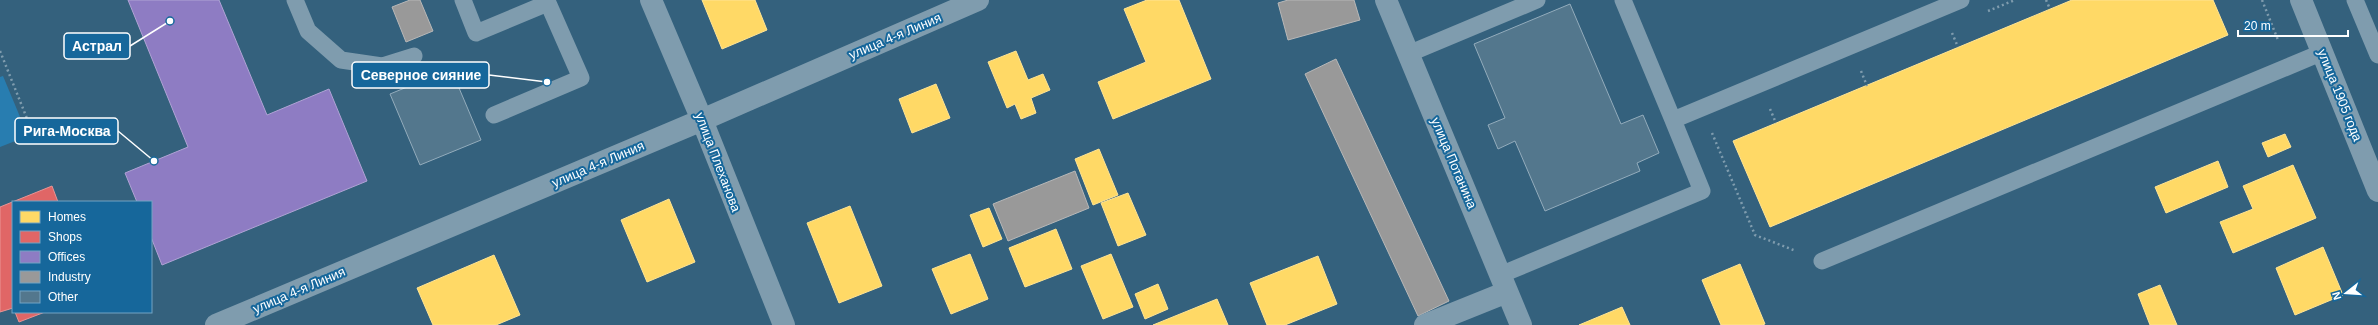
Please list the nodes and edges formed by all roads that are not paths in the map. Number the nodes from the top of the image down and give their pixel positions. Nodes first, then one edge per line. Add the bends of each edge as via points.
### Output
1 (295, 0) edge
2 (463, 0) edge
3 (651, 0) edge
4 (978, 0) edge
5 (1386, 0) edge
6 (1537, 0) edge
7 (1623, 0) edge
8 (1961, 0) edge
9 (2301, 0) edge
10 (2355, 0) edge
11 (548, 1) edge
12 (2322, 52) junction
13 (1408, 54) junction
14 (2378, 55) edge
15 (414, 56) dead end
16 (494, 115) dead end
17 (702, 120) junction
18 (1673, 120) junction
19 (2378, 188) edge
20 (1822, 261) road end
21 (1504, 283) junction
22 (216, 325) edge
23 (784, 325) edge
24 (1425, 325) edge
25 (1521, 325) edge

1 - 15 lane via 308,31 341,60 382,66
2 - 11 lane via 476,33
3 - 17 street, улица Плеханова
4 - 17 street, улица 4-я Линия
5 - 13 street, улица Потанина
6 - 13 lane
7 - 18 lane
8 - 18 lane
9 - 12 street, улица 1905 года
10 - 14 lane
11 - 16 lane via 580,78
12 - 19 street, улица 1905 года
12 - 20 lane
13 - 21 street, улица Потанина
17 - 22 street, улица 4-я Линия
17 - 23 street, улица Плеханова
18 - 21 lane via 1702,191
21 - 24 street
21 - 25 street, улица Потанина

